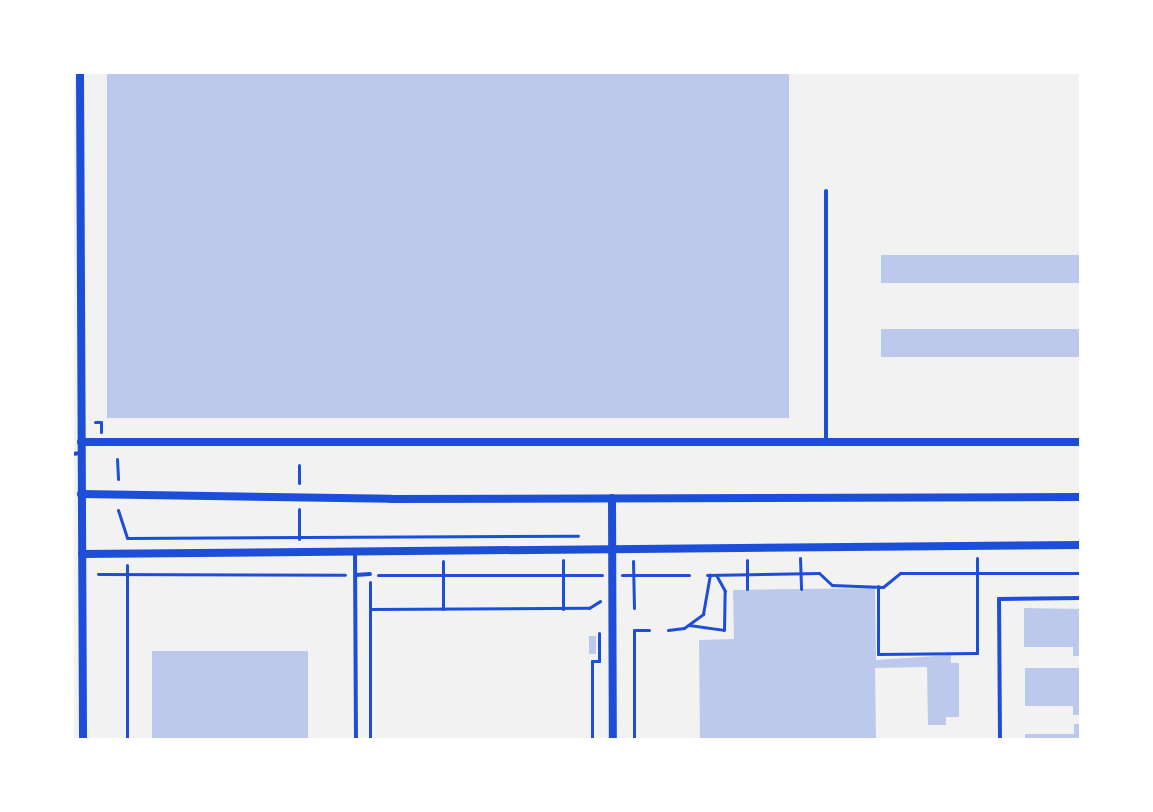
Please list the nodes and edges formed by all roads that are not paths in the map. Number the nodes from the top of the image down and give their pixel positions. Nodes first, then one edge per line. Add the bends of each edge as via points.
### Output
1 (80, 72) edge
2 (76, 116) edge
3 (826, 191) dead end
4 (76, 234) edge
5 (81, 442) junction
6 (826, 442) junction
7 (1081, 442) edge
8 (77, 454) edge
9 (81, 494) junction
10 (1081, 497) edge
11 (612, 498) junction
12 (77, 542) edge
13 (1081, 545) edge
14 (612, 549) junction
15 (355, 552) junction
16 (82, 554) junction
17 (370, 574) road end
18 (356, 575) junction
19 (1081, 598) edge
20 (83, 740) edge
21 (356, 740) edge
22 (613, 740) edge
23 (1000, 740) edge

1 - 2 street
2 - 4 street
3 - 6 lane
4 - 5 street
5 - 6 street
5 - 8 street
6 - 7 street
8 - 9 street
9 - 11 street
9 - 12 street
10 - 11 street
11 - 14 street
12 - 16 street
13 - 14 street
14 - 15 street
14 - 22 street
15 - 16 street
15 - 18 lane
16 - 20 street
17 - 18 lane
18 - 21 lane
19 - 23 lane via 999,599

